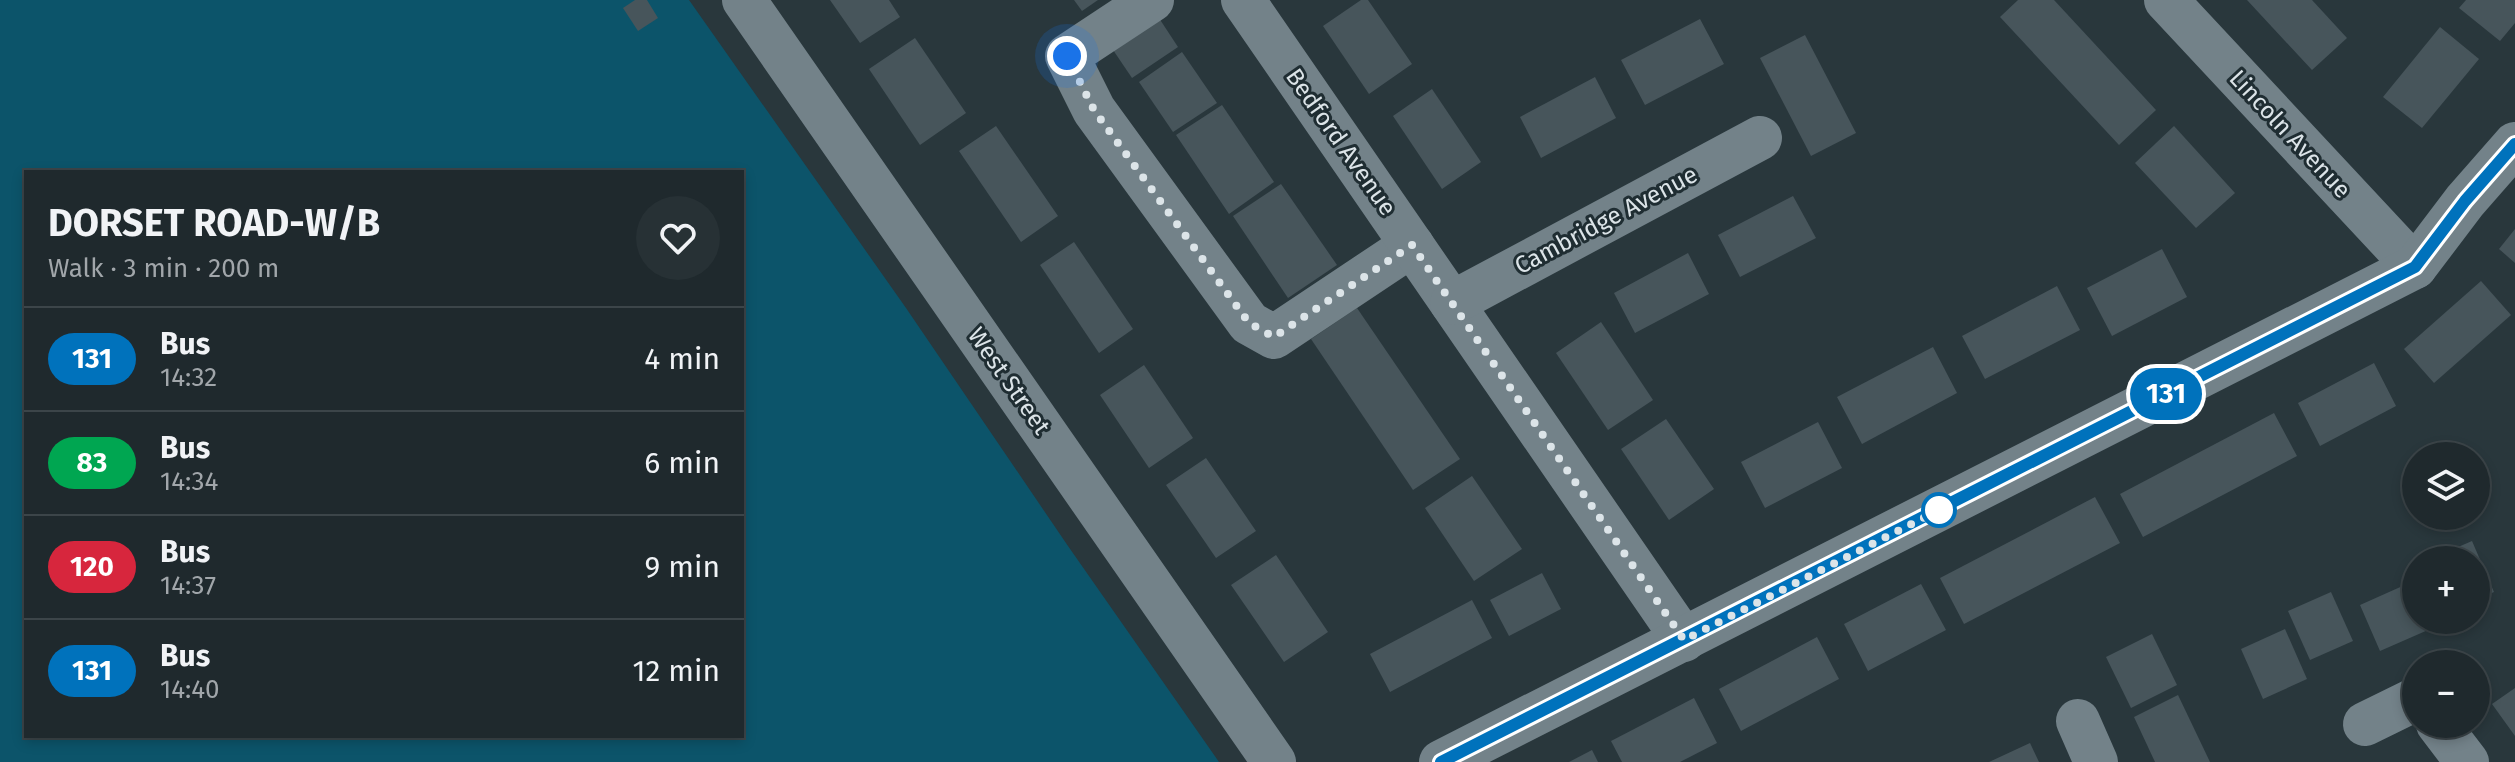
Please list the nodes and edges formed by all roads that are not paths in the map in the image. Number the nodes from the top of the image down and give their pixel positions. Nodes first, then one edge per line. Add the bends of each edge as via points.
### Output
1 (744, 0) edge
2 (1152, 0) edge
3 (1243, 0) edge
4 (2166, 0) edge
5 (1760, 138) dead end
6 (2515, 144) edge
7 (1412, 245) junction
8 (2415, 267) junction
9 (1452, 303) junction
10 (1684, 640) junction
11 (2402, 706) edge
12 (2078, 721) dead end
13 (2365, 724) dead end
14 (2449, 738) edge
15 (1274, 762) edge
16 (1441, 762) edge
17 (2096, 762) edge
18 (2467, 762) edge

1 - 15 street, West Street
2 - 7 street via 1067,56 1094,110 1249,323 1274,337
3 - 7 street, Bedford Avenue
4 - 8 street, Lincoln Avenue
5 - 9 street, Cambridge Avenue
6 - 8 street
7 - 9 street, Bedford Avenue
8 - 10 street
9 - 10 street, Bedford Avenue
10 - 16 street
11 - 13 street
12 - 17 street
14 - 18 street

